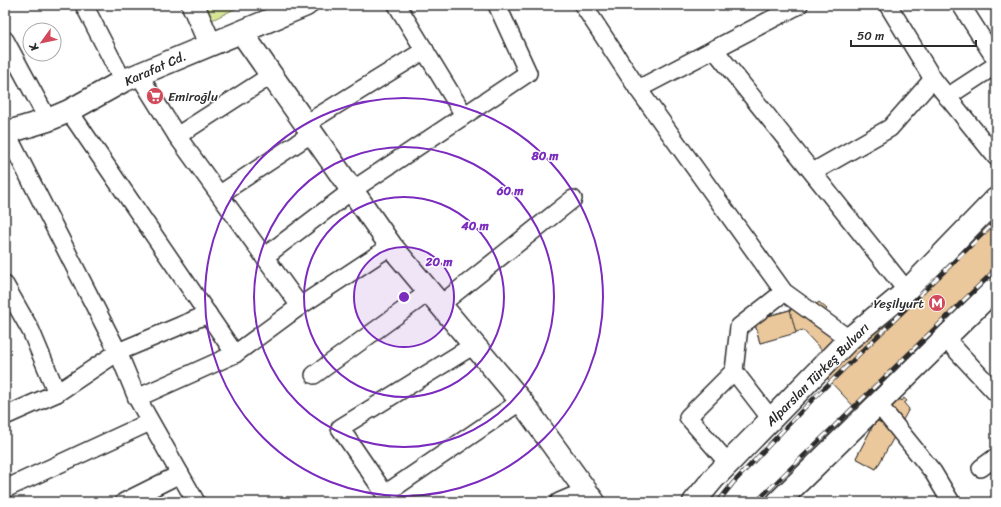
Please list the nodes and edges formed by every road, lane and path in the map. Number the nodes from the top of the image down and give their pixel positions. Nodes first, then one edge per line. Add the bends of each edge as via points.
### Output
1 (84, 5) edge
2 (193, 5) edge
3 (306, 5) edge
4 (397, 5) edge
5 (497, 5) edge
6 (583, 5) edge
7 (799, 5) edge
8 (888, 5) edge
9 (961, 5) edge
10 (242, 33) junction
11 (5, 40) edge
12 (210, 44) junction
13 (714, 49) junction
14 (425, 50) junction
15 (996, 60) edge
16 (996, 65) edge
17 (270, 76) junction
18 (131, 78) junction
19 (933, 79) junction
20 (638, 89) junction
21 (947, 97) junction
22 (69, 111) junction
23 (464, 116) junction
24 (48, 120) junction
25 (308, 130) junction
26 (6, 132) edge
27 (177, 136) junction
28 (996, 157) edge
29 (813, 172) junction
30 (351, 191) junction
31 (220, 194) junction
32 (573, 198) dead end
33 (996, 199) edge
34 (391, 246) junction
35 (264, 257) junction
36 (5, 285) edge
37 (996, 288) edge
38 (907, 291) junction
39 (784, 292) junction
40 (435, 298) junction
41 (300, 306) junction
42 (208, 314) junction
43 (946, 338) junction
44 (849, 339) junction
45 (474, 345) junction
46 (118, 352) junction
47 (236, 354) junction
48 (734, 371) junction
49 (314, 375) dead end
50 (57, 393) junction
51 (996, 393) edge
52 (137, 398) junction
53 (521, 401) junction
54 (878, 404) junction
55 (5, 416) edge
56 (771, 419) junction
57 (150, 422) junction
58 (996, 457) edge
59 (728, 463) junction
60 (981, 468) dead end
61 (180, 474) junction
62 (5, 489) edge
63 (589, 496) edge
64 (124, 502) edge
65 (196, 502) edge
66 (559, 502) edge
67 (694, 502) edge
68 (778, 502) edge
69 (951, 502) edge

1 - 18 street
2 - 12 main road
3 - 10 main road, Karafat Cd.
4 - 14 street
5 - 23 street via 528,73
6 - 20 street
7 - 13 street
8 - 19 street
9 - 15 street
10 - 12 main road, Karafat Cd.
10 - 17 main road
11 - 24 street
12 - 18 main road, Karafat Cd.
13 - 20 street
13 - 29 street
14 - 23 street
14 - 25 street
16 - 21 street
17 - 25 main road
17 - 27 street
18 - 22 main road, Karafat Cd.
18 - 27 street
19 - 21 street
19 - 29 street via 890,128
20 - 39 street
21 - 28 street
22 - 24 main road, Karafat Cd.
22 - 42 street
23 - 30 street
24 - 26 main road, Karafat Cd.
25 - 30 main road
25 - 31 street
26 - 46 street
27 - 31 street
29 - 38 street
30 - 34 main road
30 - 35 street
31 - 35 street
32 - 40 street
33 - 38 main road, Alparslan Türkeş Bulvarı
34 - 40 main road
34 - 41 street
35 - 41 street
36 - 50 street via 31,331
37 - 43 main road
38 - 44 main road, Alparslan Türkeş Bulvarı
39 - 44 street
39 - 48 street via 739,327
40 - 45 main road
40 - 49 street
41 - 47 street
42 - 46 street
42 - 47 street
43 - 51 street
43 - 54 main road
44 - 56 main road, Alparslan Türkeş Bulvarı
45 - 53 main road
45 - 53 street via 340,428 385,494
46 - 50 street
46 - 52 street
47 - 52 street
48 - 56 street
48 - 59 street via 688,417
50 - 55 street
52 - 57 street
53 - 63 main road
54 - 68 main road
54 - 69 street via 933,472
56 - 59 main road, Alparslan Türkeş Bulvarı
57 - 61 street
57 - 62 street
58 - 60 street
59 - 67 main road, Alparslan Türkeş Bulvarı
61 - 64 street
61 - 65 street
63 - 66 street

